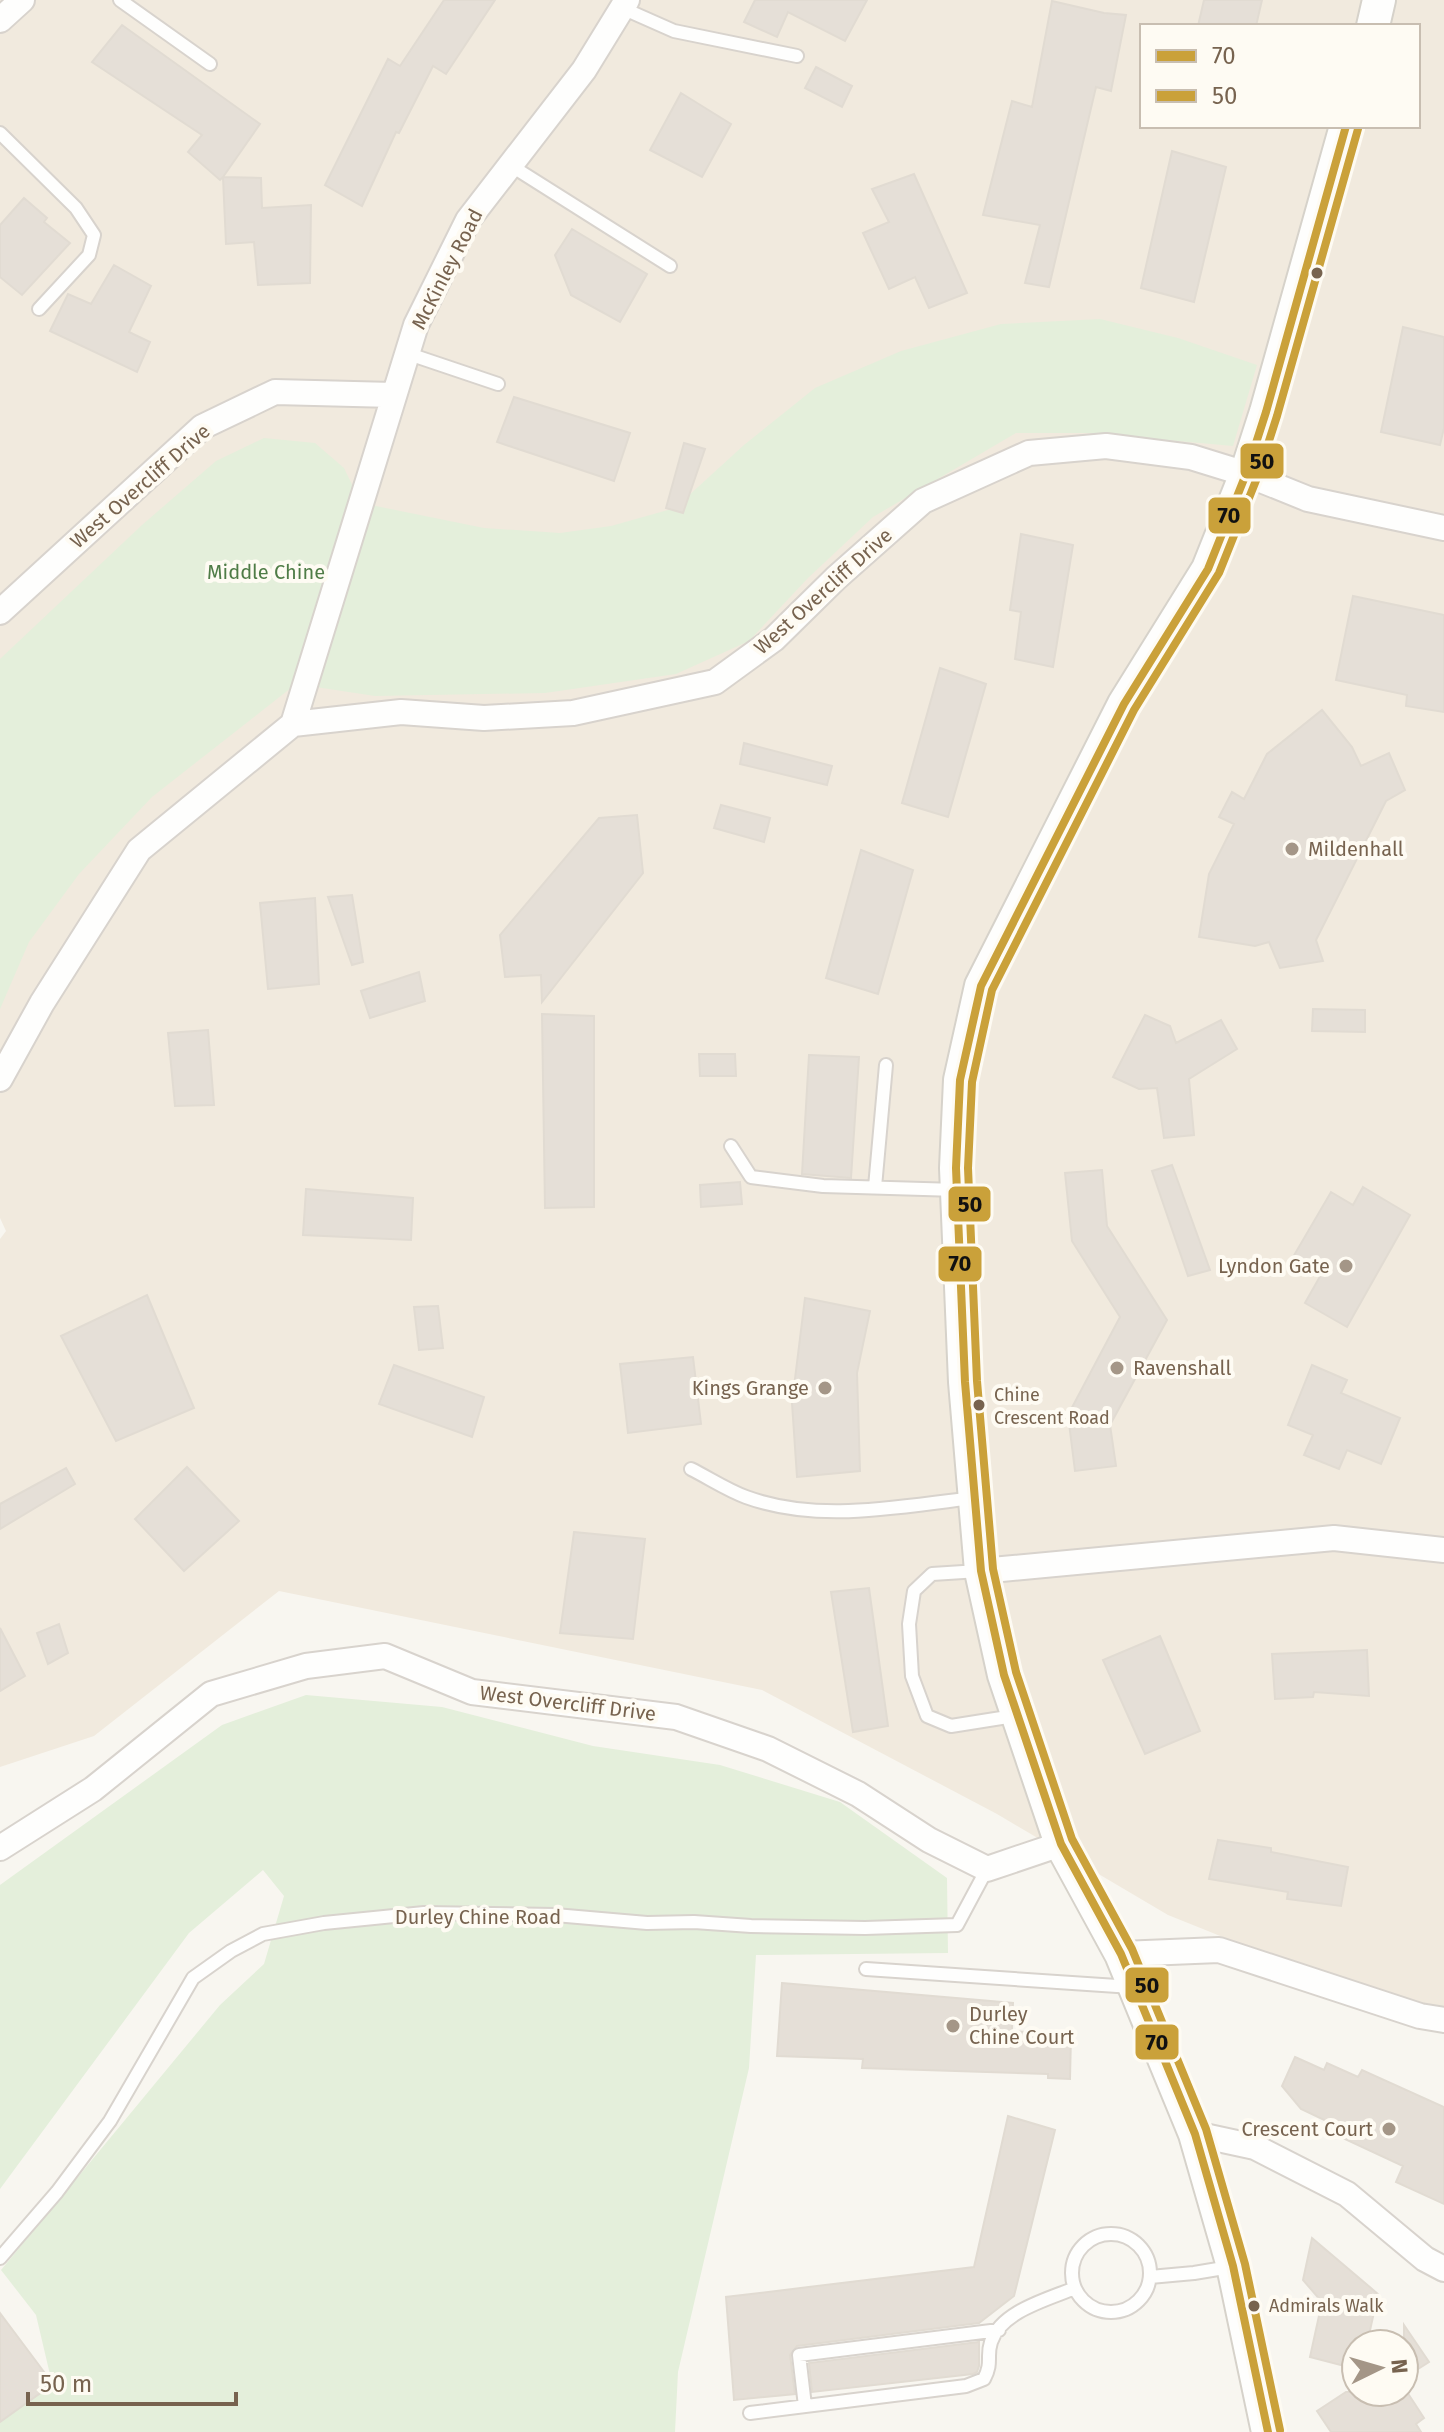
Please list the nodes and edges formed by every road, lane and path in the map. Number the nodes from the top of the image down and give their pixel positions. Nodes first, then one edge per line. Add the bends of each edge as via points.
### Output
1 (22, 0) edge
2 (120, 0) edge
3 (1379, 0) edge
4 (625, 4) edge
5 (0, 20) edge
6 (1373, 24) edge
7 (797, 56) dead end
8 (210, 64) dead end
9 (1345, 128) edge
10 (0, 133) edge
11 (510, 165) junction
12 (670, 266) dead end
13 (39, 309) dead end
14 (406, 353) junction
15 (498, 384) dead end
16 (393, 395) junction
17 (1246, 474) junction
18 (1444, 528) edge
19 (0, 612) edge
20 (293, 724) junction
21 (886, 1065) dead end
22 (0, 1079) edge
23 (731, 1146) dead end
24 (875, 1187) junction
25 (957, 1190) junction
26 (691, 1469) dead end
27 (975, 1498) junction
28 (1444, 1550) edge
29 (981, 1571) junction
30 (1018, 1715) junction
31 (1061, 1844) junction
32 (0, 1848) edge
33 (987, 1869) junction
34 (1121, 1954) junction
35 (866, 1969) dead end
36 (1135, 1988) junction
37 (1444, 2020) edge
38 (1195, 2134) junction
39 (0, 2258) edge
40 (1233, 2266) junction
41 (1444, 2269) edge
42 (1150, 2277) junction
43 (1075, 2288) junction
44 (999, 2330) junction
45 (805, 2406) junction
46 (750, 2413) dead end
47 (1268, 2432) edge

1 - 5 street
2 - 8 lane
3 - 6 street
4 - 7 lane via 674,31
4 - 11 street, McKinley Road via 584,70
9 - 17 street
10 - 13 lane via 76,208 94,235 89,255
11 - 12 lane
11 - 14 street, McKinley Road via 468,220
14 - 15 lane
14 - 16 street, McKinley Road
16 - 19 street, West Overcliff Drive via 275,392 202,427
16 - 20 street, McKinley Road
17 - 18 street, West Overcliff Drive via 1308,499
17 - 20 street, West Overcliff Drive via 1191,457 1106,446 1029,453 923,501 774,639 715,682 573,713 484,718 401,712
17 - 25 street via 1208,569 1124,704 981,986 960,1080
20 - 22 street via 139,850
21 - 24 lane
23 - 24 lane via 751,1177
24 - 25 lane
25 - 27 street
26 - 27 lane via 746,1497 794,1509 846,1513
27 - 29 street
28 - 29 street via 1334,1538
29 - 30 street
29 - 30 lane via 932,1574 914,1591 909,1624 912,1676 927,1716 951,1726
30 - 31 street
31 - 33 street
31 - 34 street
32 - 33 street, West Overcliff Drive via 93,1789 211,1694 306,1666 385,1656 472,1692 676,1717 768,1749
33 - 39 lane, Durley Chine Road via 957,1925 751,1926 424,1913 263,1934 193,1978 110,2121
34 - 36 street
34 - 37 street via 1219,1950
35 - 36 lane
36 - 38 street
38 - 40 street
38 - 41 street via 1255,2147 1347,2194
40 - 42 lane
40 - 47 street
42 - 43 lane via 1142,2296 1117,2311 1088,2304
42 - 43 lane via 1141,2248 1125,2236 1105,2234 1079,2249 1072,2268
43 - 44 lane via 1014,2316
44 - 45 lane via 984,2379 966,2386
44 - 45 lane via 799,2355
45 - 46 lane

